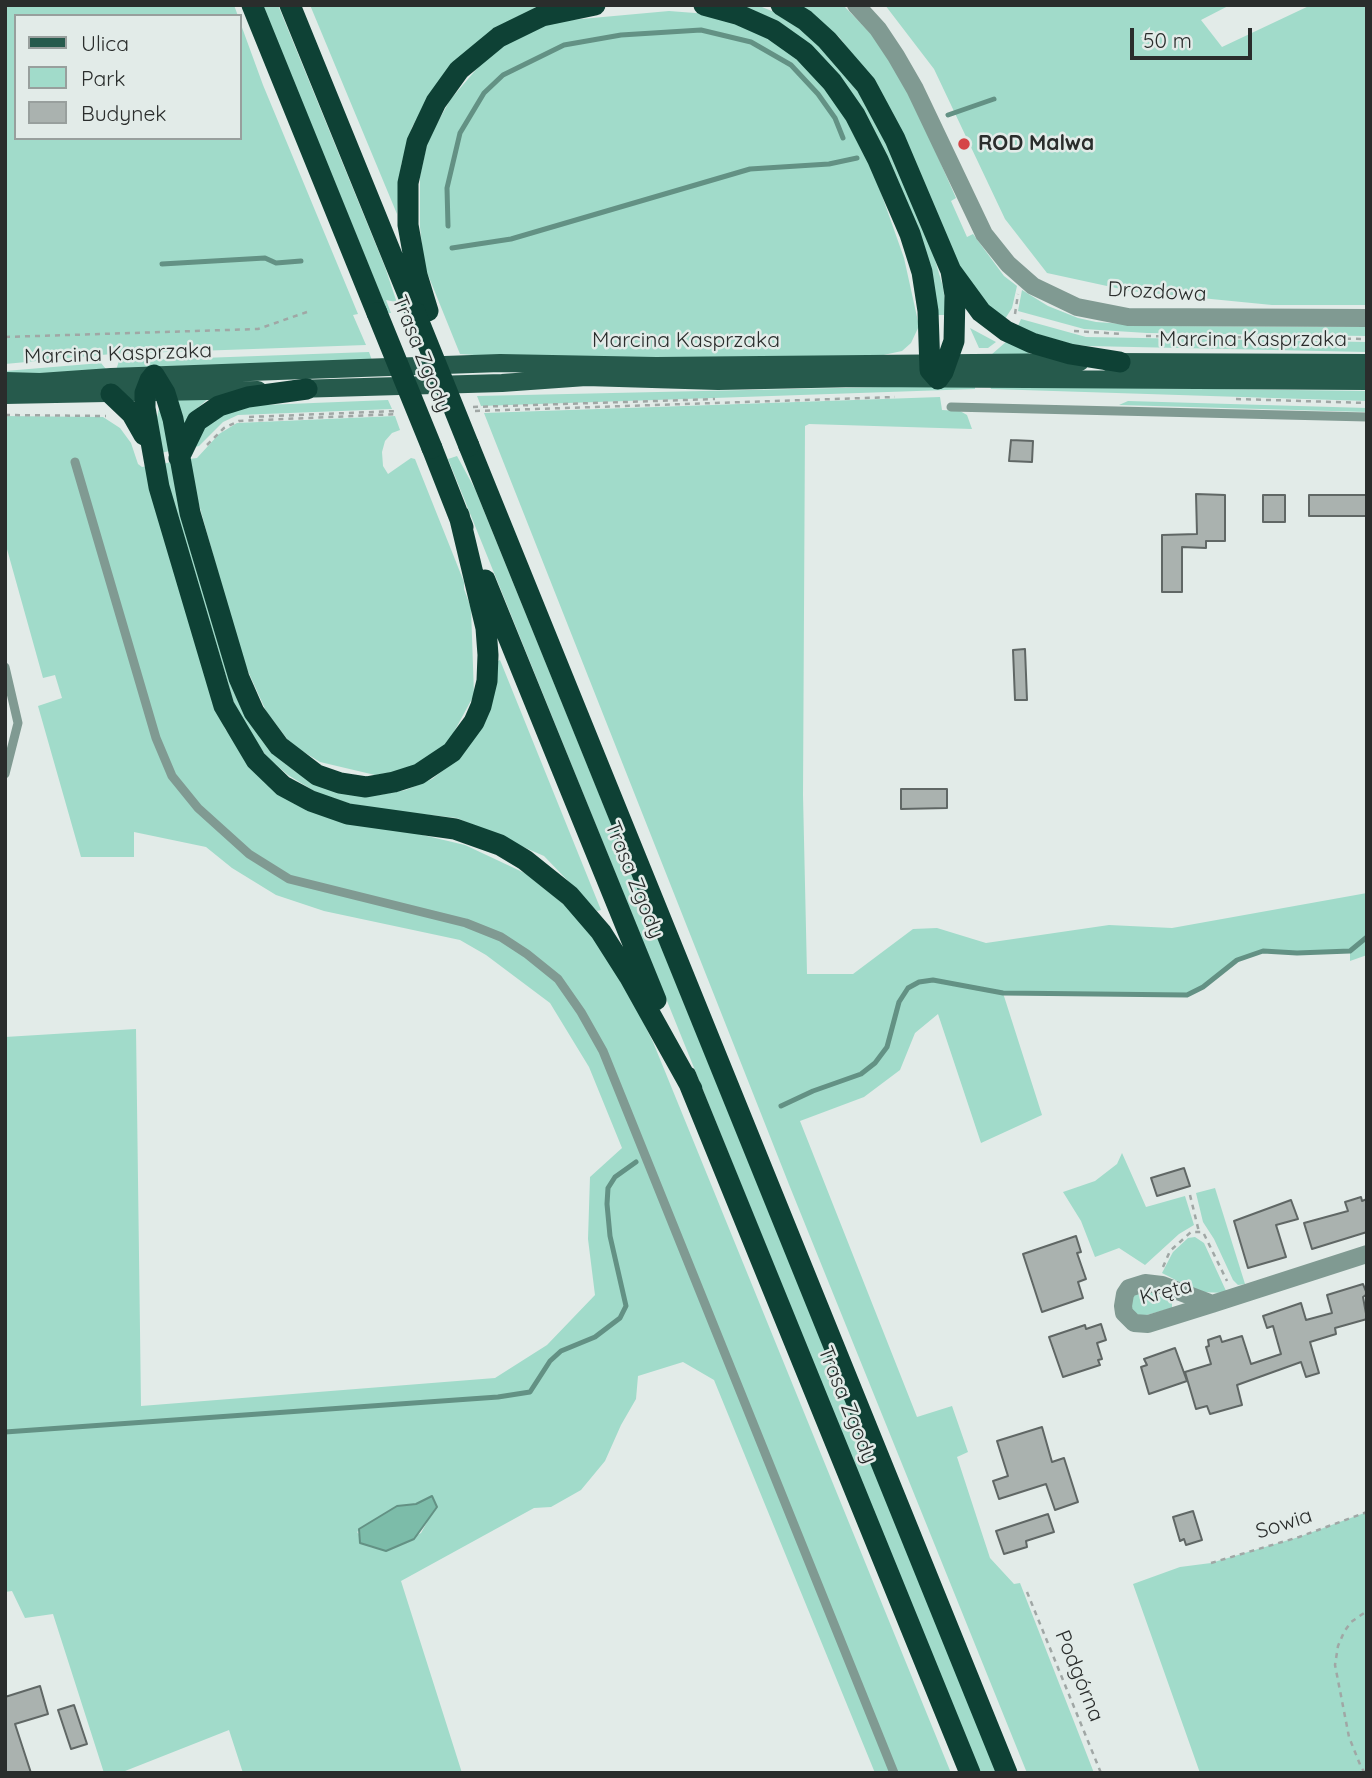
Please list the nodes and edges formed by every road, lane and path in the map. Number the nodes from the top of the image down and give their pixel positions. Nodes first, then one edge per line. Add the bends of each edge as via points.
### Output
1 (252, 5) edge
2 (290, 5) edge
3 (595, 5) edge
4 (704, 5) edge
5 (781, 5) edge
6 (856, 5) edge
7 (951, 271) junction
8 (307, 312) dead end
9 (421, 312) junction
10 (1367, 318) edge
11 (1074, 331) dead end
12 (1123, 334) dead end
13 (1135, 335) dead end
14 (5, 337) edge
15 (1367, 339) edge
16 (1120, 362) junction
17 (1367, 363) edge
18 (938, 368) junction
19 (1367, 382) edge
20 (154, 387) junction
21 (307, 389) junction
22 (899, 393) dead end
23 (111, 394) junction
24 (906, 396) dead end
25 (1227, 398) dead end
26 (7, 399) edge
27 (1367, 403) edge
28 (951, 407) dead end
29 (462, 408) junction
30 (408, 410) dead end
31 (404, 414) dead end
32 (106, 416) dead end
33 (114, 416) dead end
34 (1367, 417) edge
35 (180, 456) junction
36 (153, 458) junction
37 (75, 462) dead end
38 (458, 515) junction
39 (6, 672) edge
40 (5, 723) edge
41 (18, 723) junction
42 (5, 774) edge
43 (692, 1089) junction
44 (1190, 1195) dead end
45 (1199, 1232) junction
46 (1367, 1254) edge
47 (1154, 1284) junction
48 (1235, 1296) junction
49 (1212, 1304) junction
50 (1367, 1512) edge
51 (1211, 1563) dead end
52 (1027, 1592) dead end
53 (1367, 1611) edge
54 (894, 1773) edge
55 (970, 1773) edge
56 (1007, 1773) edge
57 (1101, 1773) edge
58 (1365, 1773) edge

1 - 38 highway, Trasa Zgody, bridge
2 - 9 highway, Trasa Zgody
3 - 9 highway via 542,16 499,37 459,70 436,102 417,142 408,183 408,225
4 - 18 highway via 737,13 774,30 804,52 855,115 910,234 922,272
5 - 7 highway via 827,40 866,85 895,139
6 - 10 street, Drozdowa via 884,38 915,89 984,234 1033,286 1077,307 1128,317
7 - 16 highway via 981,312 1018,337 1070,354
7 - 18 highway via 954,341
8 - 14 path via 258,329
9 - 29 highway, Trasa Zgody, bridge
11 - 12 path
13 - 15 path
16 - 17 main road, Marcina Kasprzaka
16 - 18 main road, Marcina Kasprzaka
18 - 19 main road, Marcina Kasprzaka
18 - 20 main road, Marcina Kasprzaka via 500,363
18 - 21 main road, Marcina Kasprzaka via 857,378 718,381 586,377
20 - 21 main road, Marcina Kasprzaka
20 - 23 main road, Marcina Kasprzaka
20 - 26 main road, Marcina Kasprzaka via 40,382
20 - 35 highway via 173,419
20 - 36 highway via 145,408
21 - 35 highway via 219,406 197,421
22 - 29 path
23 - 26 main road, Marcina Kasprzaka
23 - 36 highway via 141,427
24 - 29 path
25 - 27 path
26 - 32 path
26 - 33 path
28 - 34 lane
29 - 56 highway, Trasa Zgody, bridge via 469,446
30 - 35 path via 236,419 221,426 195,451
31 - 35 path via 239,421 220,431 197,456
35 - 38 highway via 190,513 233,659 254,712 279,746 317,775 340,783 366,787 419,774 452,752 481,706 487,668 486,628
36 - 43 highway via 224,706 256,760 283,786 312,802 348,814 455,829 500,845 525,860 570,896 601,932
37 - 54 lane via 156,738 172,776 198,808 249,854 289,879 466,923 501,937 558,979 581,1012 603,1051
38 - 43 highway, Trasa Zgody
39 - 41 lane
40 - 41 lane
41 - 42 lane
43 - 55 highway, Trasa Zgody
44 - 45 path
45 - 47 path via 1191,1232 1170,1251
45 - 48 path
46 - 48 street, Kręta
47 - 49 street, Kręta
47 - 49 street, Kręta via 1135,1285 1125,1293 1122,1307 1134,1323 1148,1324
48 - 49 street, Kręta
50 - 51 path, Sowia
52 - 57 path, Podgórna
53 - 58 path via 1344,1632 1335,1665 1349,1737

